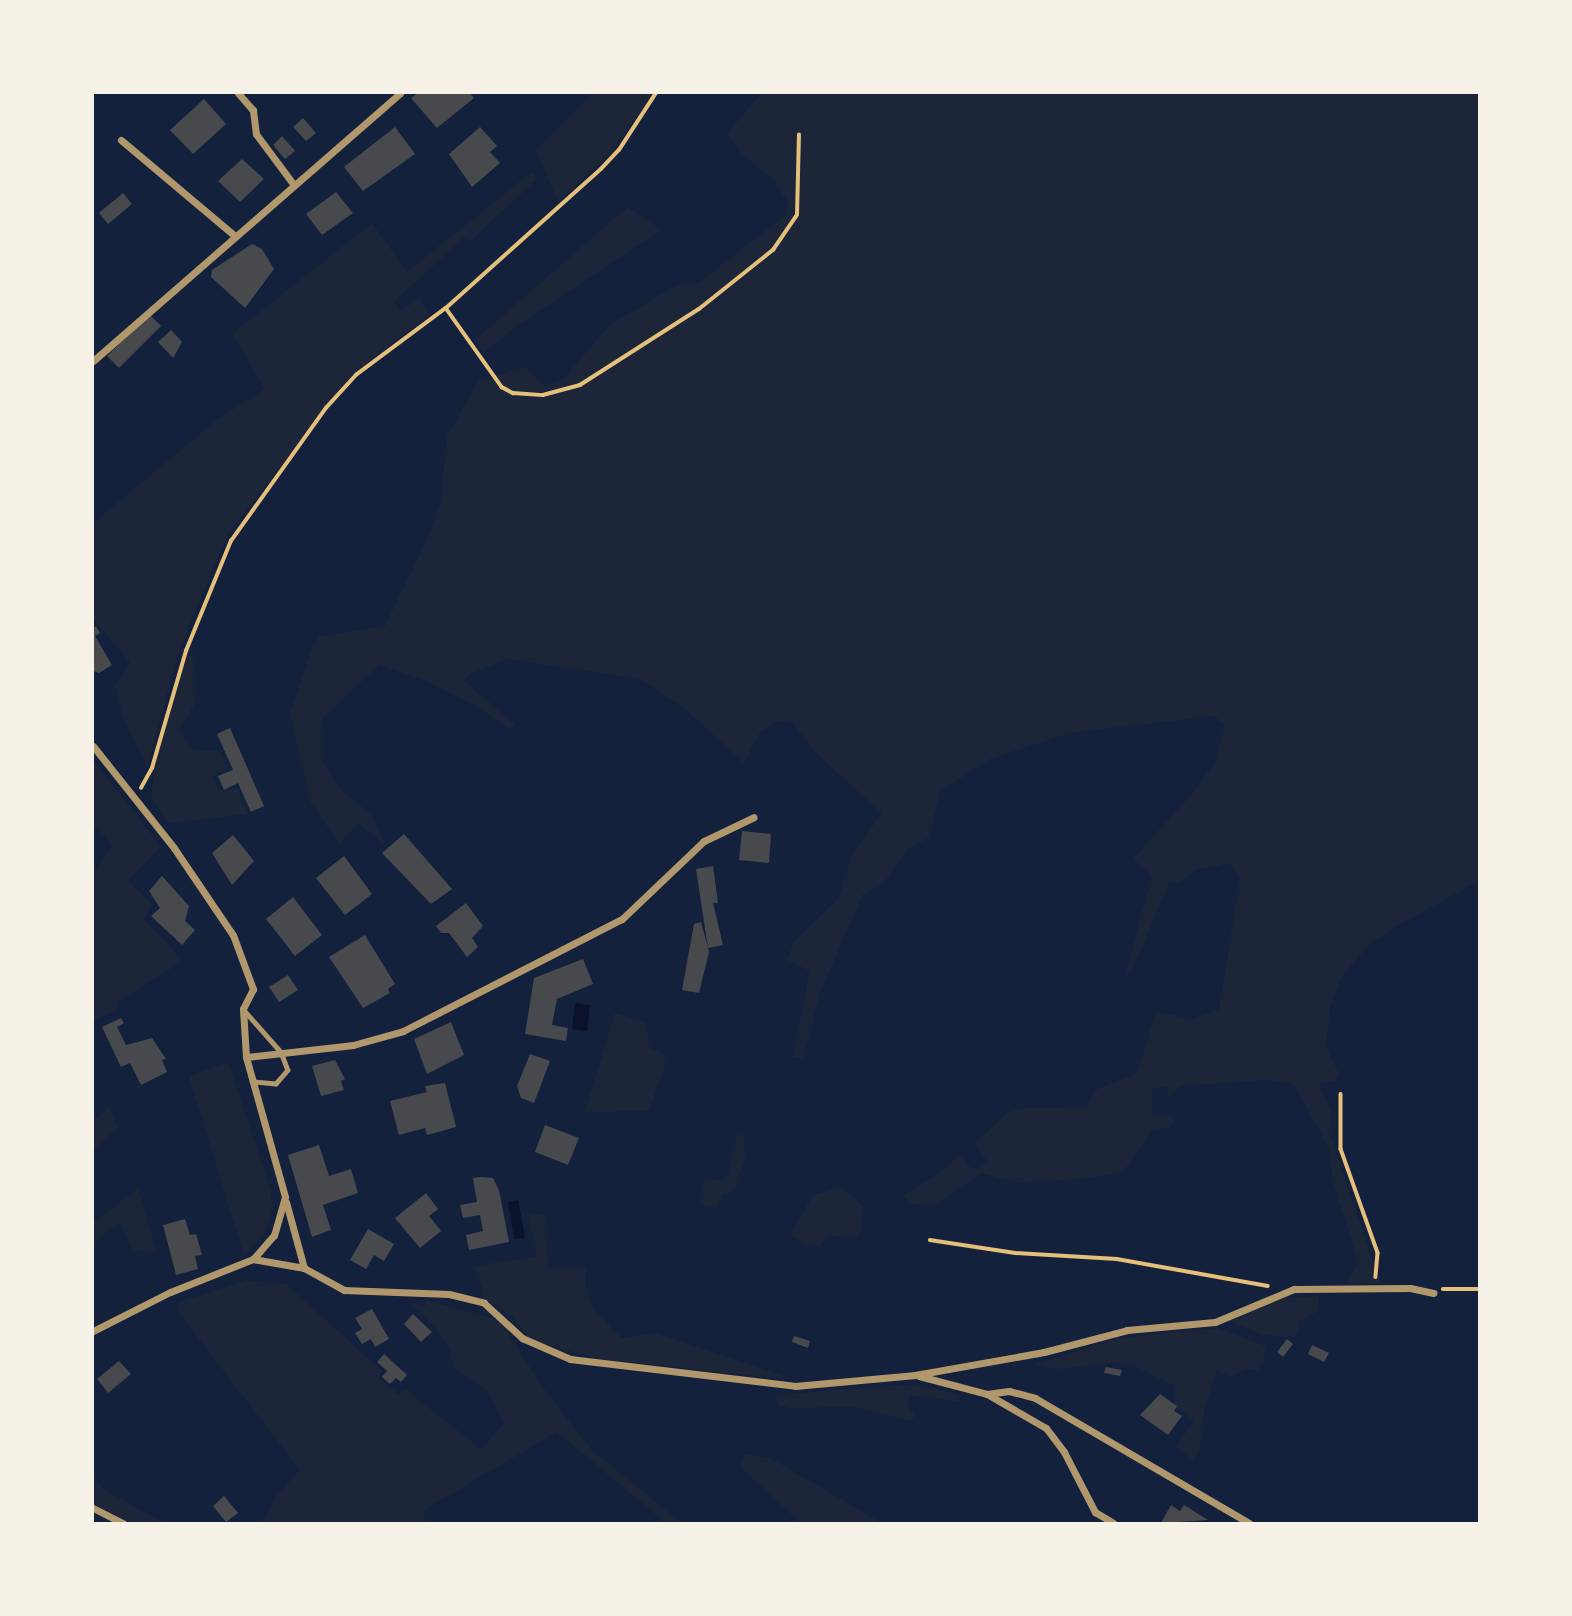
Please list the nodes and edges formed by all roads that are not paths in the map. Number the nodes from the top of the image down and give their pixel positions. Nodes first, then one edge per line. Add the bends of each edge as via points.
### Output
1 (238, 93) edge
2 (400, 93) edge
3 (121, 140) dead end
4 (294, 185) junction
5 (235, 236) junction
6 (93, 361) edge
7 (93, 746) edge
8 (754, 817) dead end
9 (243, 1009) junction
10 (281, 1052) junction
11 (246, 1057) junction
12 (251, 1082) junction
13 (285, 1198) junction
14 (253, 1259) junction
15 (304, 1268) junction
16 (1433, 1293) road end
17 (93, 1331) edge
18 (915, 1375) junction
19 (987, 1394) junction
20 (93, 1508) edge
21 (124, 1523) edge
22 (1113, 1523) edge
23 (1249, 1523) edge

1 - 4 street via 253,110 256,134
2 - 4 street
3 - 5 street
4 - 5 street
5 - 6 street
7 - 9 street via 174,848 233,935 253,989
8 - 10 street via 704,841 622,919 403,1031 353,1045
9 - 10 lane
9 - 11 street
10 - 11 street
10 - 12 lane via 288,1070 283,1081
11 - 12 street
12 - 13 street
13 - 14 street via 274,1235
13 - 15 street
14 - 15 street
14 - 17 street via 170,1292
15 - 18 street via 344,1290 449,1294 484,1303 522,1338 598,1365 795,1386
16 - 18 street via 1294,1289 1215,1322 1127,1330 1044,1352
18 - 19 street
19 - 22 street via 1046,1428 1095,1512
19 - 23 street via 1009,1391 1035,1398
20 - 21 street

